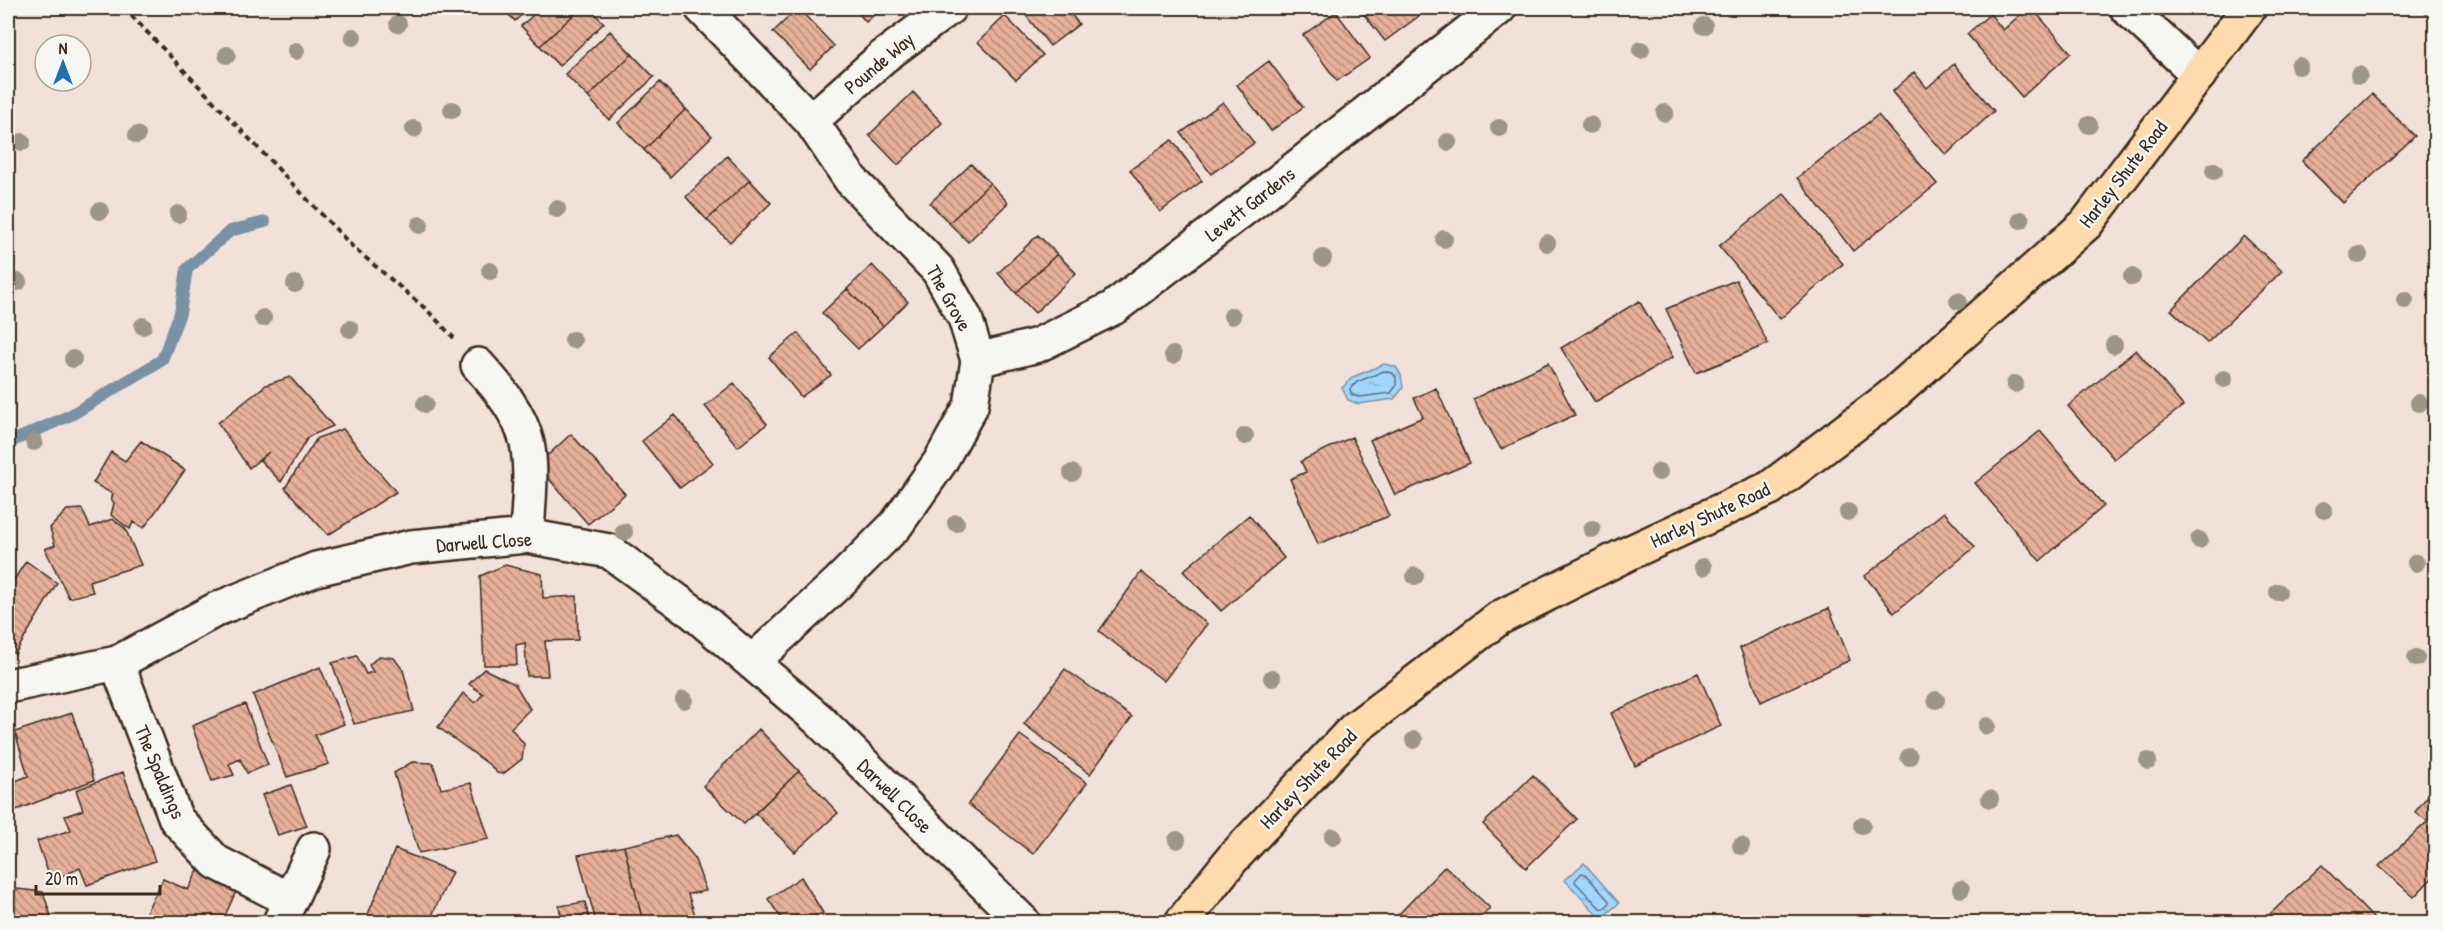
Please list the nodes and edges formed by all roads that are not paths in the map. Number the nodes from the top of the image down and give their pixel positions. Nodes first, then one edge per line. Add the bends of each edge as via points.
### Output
1 (702, 8) edge
2 (949, 8) edge
3 (1499, 8) edge
4 (2127, 8) edge
5 (2249, 8) edge
6 (2199, 75) junction
7 (811, 121) junction
8 (978, 360) junction
9 (478, 365) road end
10 (527, 536) junction
11 (752, 662) junction
12 (117, 663) junction
13 (8, 686) edge
14 (314, 849) dead end
15 (285, 911) edge
16 (1023, 922) edge
17 (1182, 922) edge

1 - 7 street, The Grove
2 - 7 street, Pounde Way via 883,57
3 - 8 street, Levett Gardens via 1113,308 1038,345
4 - 6 street
5 - 6 main road, Harley Shute Road
6 - 17 main road, Harley Shute Road via 2086,224 1889,398 1770,488 1499,618 1354,729 1232,859
7 - 8 street, The Grove via 851,180 938,270 965,318
8 - 11 street, The Grove via 971,406 940,462 896,525
9 - 10 street via 513,408 527,442
10 - 11 street, Darwell Close via 609,551 694,613
10 - 12 street, Darwell Close via 411,548 316,570 217,609
11 - 16 street, Darwell Close via 818,719
12 - 13 street, Darwell Close
12 - 15 street, The Spaldings via 176,819 216,862
14 - 15 street, The Spaldings

